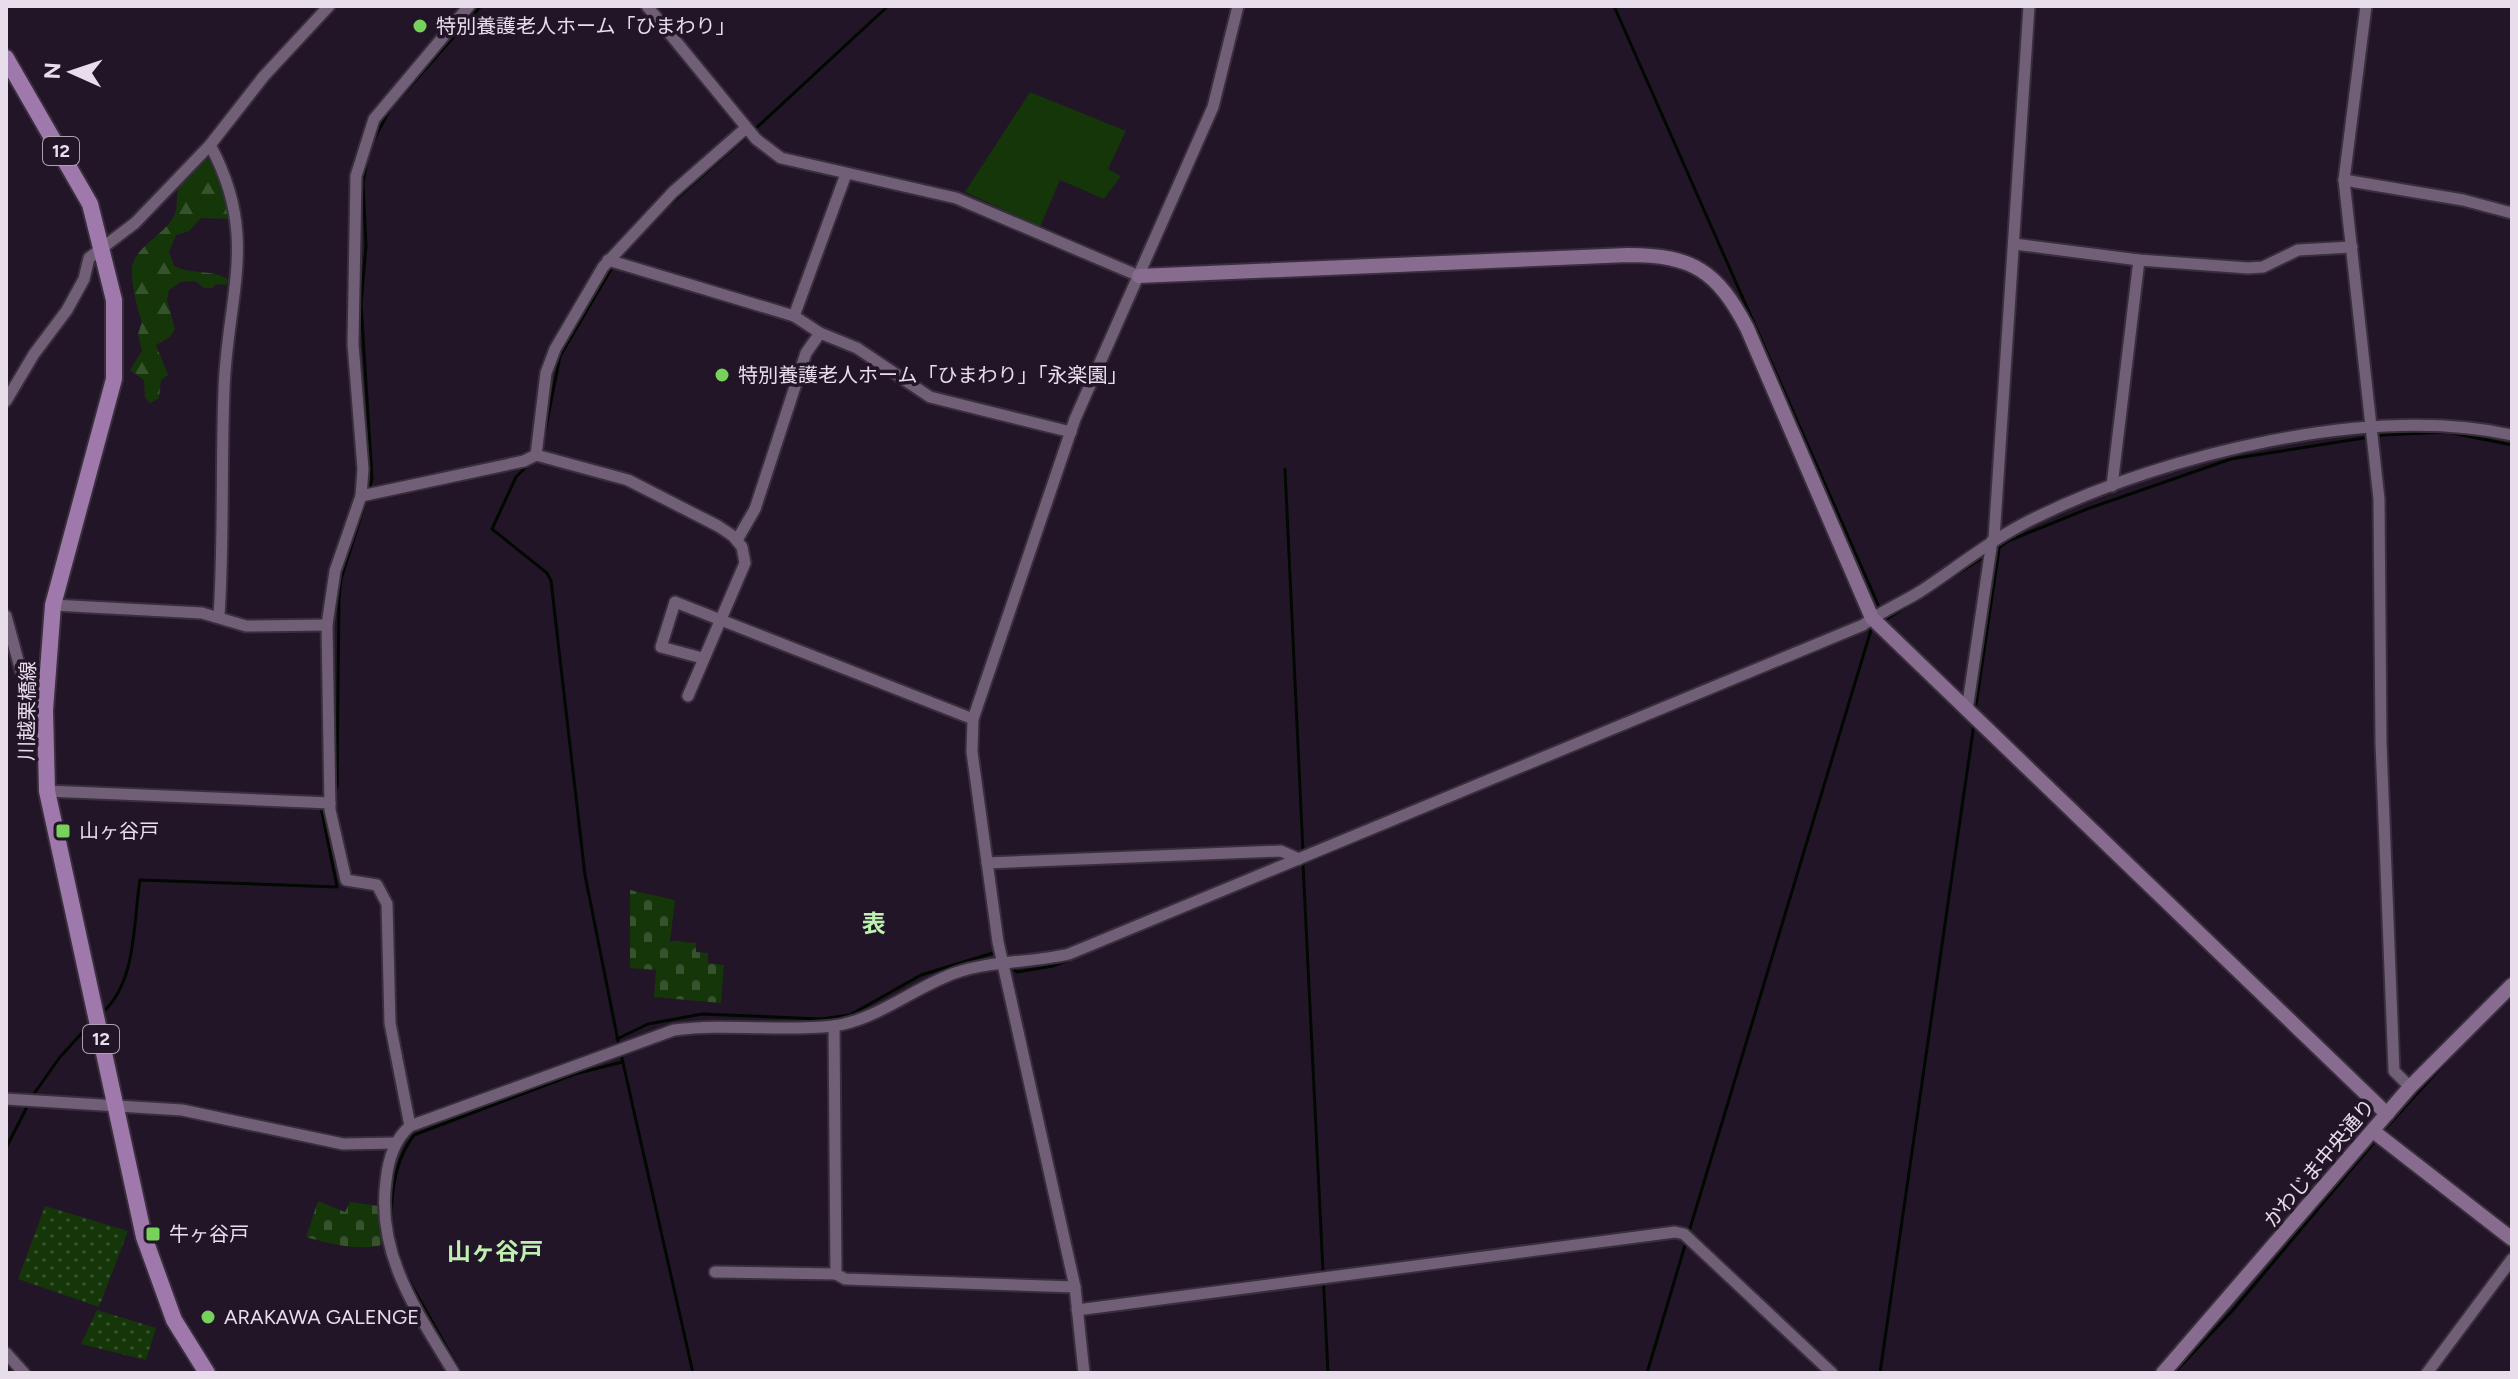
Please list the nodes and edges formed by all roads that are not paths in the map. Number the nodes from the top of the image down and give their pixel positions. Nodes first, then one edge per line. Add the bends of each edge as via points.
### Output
1 (329, 6) edge
2 (469, 6) edge
3 (647, 6) edge
4 (1238, 6) edge
5 (2029, 6) edge
6 (2366, 6) edge
7 (6, 58) edge
8 (746, 128) junction
9 (210, 145) junction
10 (846, 174) junction
11 (2344, 180) junction
12 (2512, 213) edge
13 (2014, 244) junction
14 (2352, 247) junction
15 (104, 249) junction
16 (608, 260) junction
17 (2139, 260) junction
18 (1139, 276) junction
19 (794, 316) junction
20 (820, 333) junction
21 (6, 401) edge
22 (2374, 427) junction
23 (1071, 432) junction
24 (2512, 435) edge
25 (536, 455) junction
26 (2112, 486) junction
27 (361, 496) junction
28 (737, 540) junction
29 (1993, 540) junction
30 (53, 605) junction
31 (6, 616) edge
32 (219, 616) junction
33 (1872, 618) junction
34 (720, 620) junction
35 (327, 625) junction
36 (702, 658) junction
37 (688, 696) dead end
38 (1967, 710) junction
39 (973, 719) junction
40 (45, 743) junction
41 (47, 791) junction
42 (330, 803) junction
43 (1299, 859) junction
44 (987, 863) junction
45 (1002, 961) junction
46 (2512, 985) edge
47 (834, 1026) junction
48 (2410, 1087) junction
49 (6, 1099) edge
50 (115, 1104) junction
51 (2387, 1114) junction
52 (410, 1126) junction
53 (2373, 1131) junction
54 (396, 1143) junction
55 (2512, 1239) edge
56 (2512, 1259) edge
57 (715, 1272) dead end
58 (836, 1274) junction
59 (1075, 1287) junction
60 (1077, 1310) junction
61 (6, 1353) edge
62 (24, 1373) edge
63 (206, 1373) edge
64 (454, 1373) edge
65 (1084, 1373) edge
66 (1832, 1373) edge
67 (2163, 1373) edge
68 (2427, 1373) edge

1 - 9 street
2 - 27 street via 374,119 356,176 353,344
3 - 8 street
4 - 18 street via 1213,107
5 - 13 street
6 - 11 street
7 - 15 main road, 川越栗橋線 / 12 via 76,176
8 - 10 street via 781,158
8 - 16 street via 673,192
9 - 15 street
9 - 32 street via 226,175 240,243 224,380
10 - 18 street via 956,198
10 - 19 street
11 - 12 street
11 - 14 street
13 - 17 street
13 - 29 street
14 - 17 street via 2298,250 2263,267 2248,268
14 - 22 street
15 - 21 street via 89,258 67,310
15 - 30 main road, 川越栗橋線 / 12 via 117,327 114,379
16 - 19 street
16 - 25 street via 550,361
17 - 26 street
18 - 23 street
18 - 33 street via 1628,255 1663,255 1698,267 1720,284 1747,328
19 - 20 street
20 - 23 street via 857,348 930,397
20 - 28 street via 806,353 755,509
22 - 24 street via 2451,425
22 - 26 street via 2233,448
22 - 48 street via 2394,1071
23 - 39 street
25 - 27 street
25 - 28 street via 628,480
26 - 29 street
27 - 35 street via 335,571
28 - 34 street via 745,563
29 - 33 street
29 - 38 street
30 - 32 street
30 - 40 main road, 川越栗橋線 / 12
31 - 40 street
32 - 35 street via 246,626
33 - 38 street
33 - 43 street
34 - 36 street
34 - 36 street via 675,602 661,647
34 - 39 street
35 - 42 street
36 - 37 street
38 - 51 street
39 - 44 street via 972,752
40 - 41 main road, 川越栗橋線 / 12
41 - 42 street
41 - 50 main road, 川越栗橋線 / 12
42 - 52 street via 346,880 377,885 387,904 390,1023
43 - 44 street via 1281,851
43 - 45 street via 1069,954 1034,962
44 - 45 street
45 - 47 street via 930,982
45 - 59 street
46 - 48 street, かわじま中央通り
47 - 52 street via 710,1025 674,1030
47 - 58 street
48 - 51 street, かわじま中央通り
49 - 50 street
50 - 54 street via 182,1110 343,1144
50 - 63 main road, 川越栗橋線 / 12 via 152,1265 174,1320
51 - 53 street, かわじま中央通り
52 - 54 street
53 - 55 street
53 - 67 street, かわじま中央通り
54 - 64 street via 384,1192 387,1244 408,1297
56 - 68 street
57 - 58 street
58 - 59 street via 845,1279
59 - 60 street
60 - 65 street
60 - 66 street via 1675,1232 1684,1234
61 - 62 street

